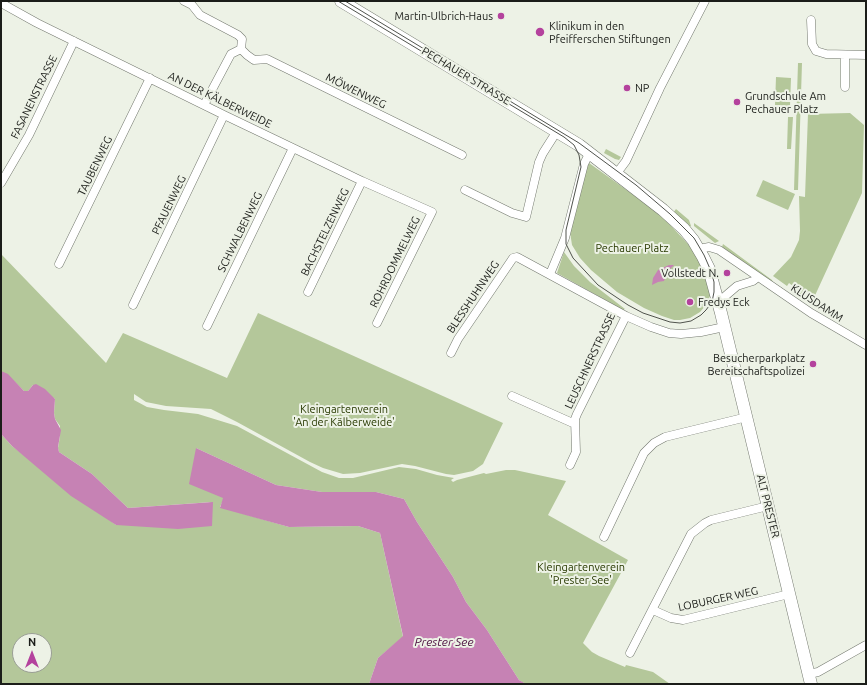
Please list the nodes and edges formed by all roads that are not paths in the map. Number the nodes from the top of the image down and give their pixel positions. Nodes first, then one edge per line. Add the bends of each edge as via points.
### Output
1 (184, 1) edge
2 (341, 1) edge
3 (705, 1) edge
4 (1, 3) edge
5 (811, 20) dead end
6 (74, 41) junction
7 (241, 49) junction
8 (845, 55) junction
9 (866, 55) edge
10 (150, 78) junction
11 (845, 87) dead end
12 (204, 105) junction
13 (224, 115) junction
14 (557, 131) junction
15 (293, 148) junction
16 (590, 152) junction
17 (462, 155) dead end
18 (617, 173) junction
19 (362, 181) junction
20 (1, 183) edge
21 (465, 190) dead end
22 (432, 212) joint
23 (699, 249) junction
24 (518, 257) joint
25 (59, 264) dead end
26 (550, 274) junction
27 (758, 276) junction
28 (308, 292) dead end
29 (716, 295) junction
30 (133, 305) dead end
31 (626, 316) junction
32 (378, 323) dead end
33 (207, 326) dead end
34 (724, 327) junction
35 (866, 345) edge
36 (451, 353) dead end
37 (512, 396) dead end
38 (746, 417) junction
39 (575, 424) junction
40 (570, 465) dead end
41 (768, 506) junction
42 (604, 537) dead end
43 (789, 594) junction
44 (653, 610) junction
45 (866, 645) edge
46 (630, 653) dead end
47 (810, 679) edge

1 - 7 street via 192,5 200,15 238,35 242,39
2 - 14 main road, PECHAUER STRASSE
3 - 18 street via 626,160
4 - 6 street, AN DER KÄLBERWEIDE
5 - 8 street via 812,44 816,51
6 - 10 street, AN DER KÄLBERWEIDE
6 - 20 street, FASANENSTRASSE via 29,135
7 - 12 street via 231,54
7 - 17 street, MÖWENWEG via 254,60 267,59
8 - 9 street
8 - 11 street
10 - 12 street, AN DER KÄLBERWEIDE
10 - 25 street, TAUBENWEG
12 - 13 street, AN DER KÄLBERWEIDE
13 - 15 street, AN DER KÄLBERWEIDE
13 - 30 street, PFAUENWEG
14 - 16 main road, PECHAUER STRASSE
14 - 21 street via 539,162 526,217 512,213
15 - 19 street, AN DER KÄLBERWEIDE
15 - 33 street, SCHWALBENWEG
16 - 18 main road
16 - 26 street via 584,164 566,238
18 - 23 main road via 675,220
19 - 22 street, AN DER KÄLBERWEIDE
19 - 28 street, BACHSTELZENWEG
22 - 32 street, ROHRDOMMELWEG
23 - 27 street, KLUSDAMM via 715,248
23 - 29 main road via 709,270
24 - 26 street, LEUSCHNERSTRASSE
24 - 36 street, BLESSHUHNWEG via 513,258
26 - 31 street, LEUSCHNERSTRASSE
27 - 29 street via 753,281 737,286 722,298
27 - 35 street, KLUSDAMM via 811,313
29 - 34 main road
31 - 34 street via 674,334 696,333
31 - 39 street, LEUSCHNERSTRASSE via 577,414
34 - 38 main road, ALT PRESTER
37 - 39 street
38 - 41 main road, ALT PRESTER
38 - 42 street via 665,437 654,443 644,453
39 - 40 street, LEUSCHNERSTRASSE via 576,452
41 - 43 main road, ALT PRESTER
41 - 44 street via 711,520 692,532
43 - 44 street, LOBURGER WEG via 683,620
43 - 47 main road, ALT PRESTER
44 - 46 street
45 - 47 street

